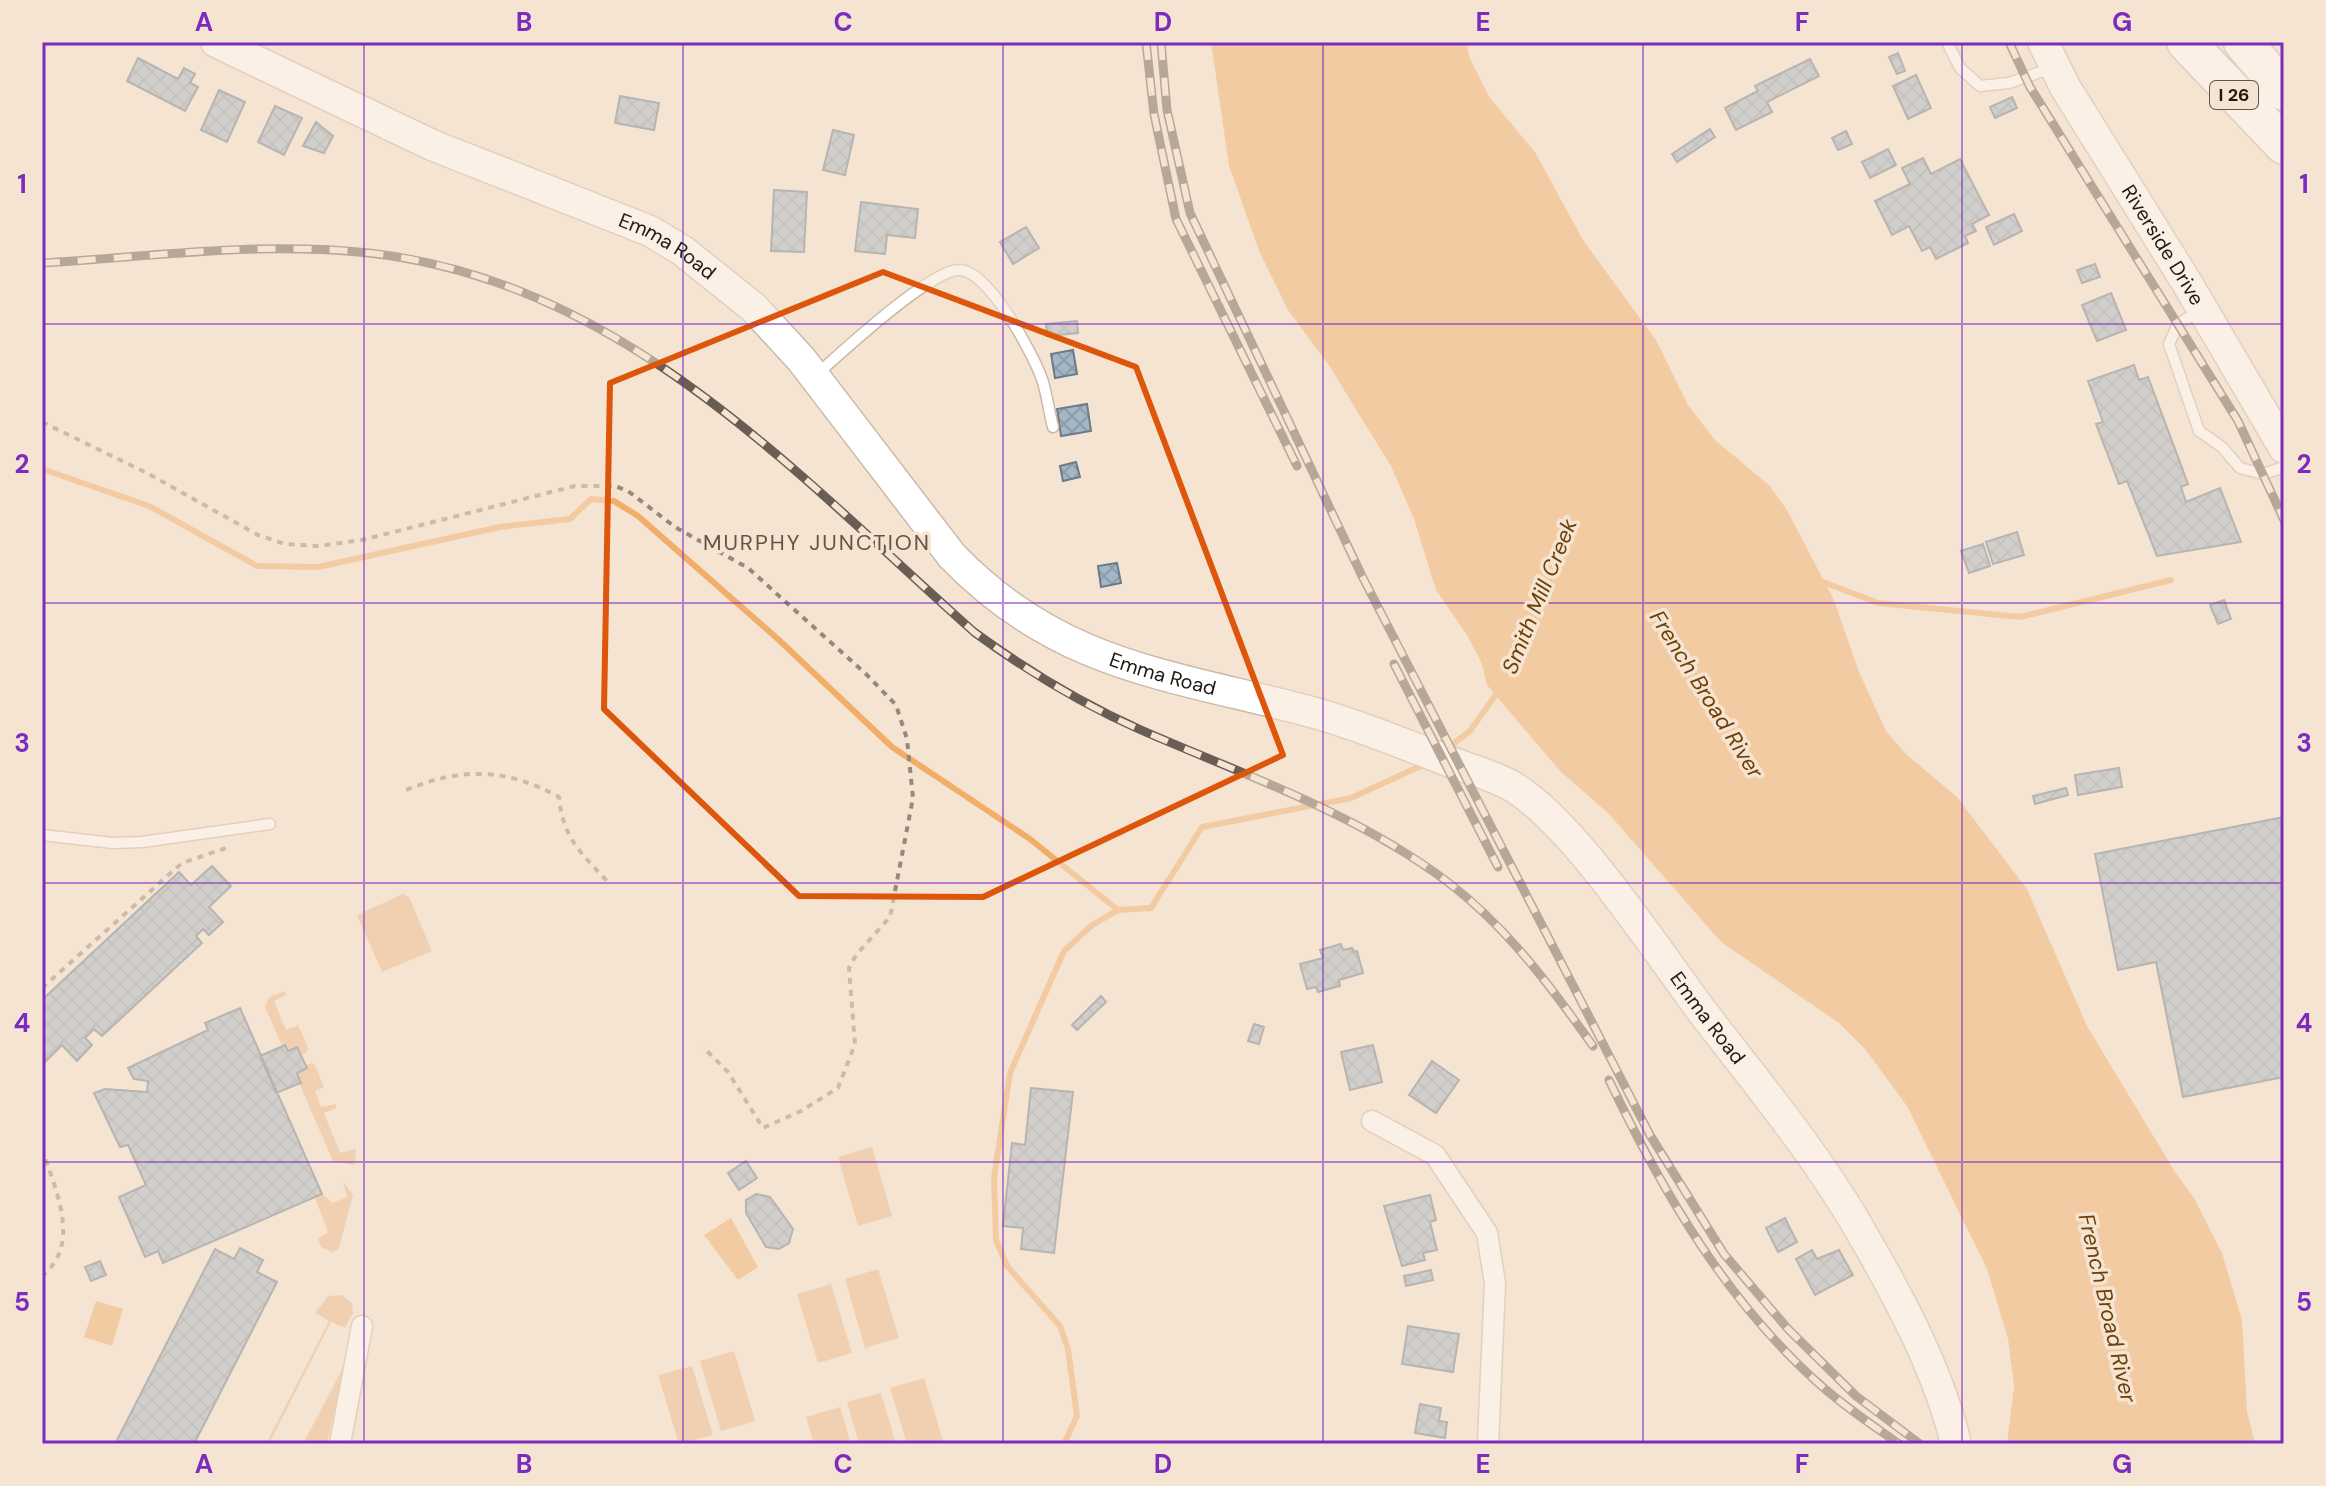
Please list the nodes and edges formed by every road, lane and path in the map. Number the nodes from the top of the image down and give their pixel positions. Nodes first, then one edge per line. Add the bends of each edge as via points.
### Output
1 (216, 42) edge
2 (1947, 42) edge
3 (2186, 42) edge
4 (2243, 42) edge
5 (2049, 54) edge
6 (2284, 91) edge
7 (2284, 145) edge
8 (2203, 309) junction
9 (815, 376) junction
10 (42, 422) edge
11 (1053, 427) dead end
12 (2284, 448) edge
13 (2284, 467) edge
14 (406, 790) dead end
15 (270, 824) dead end
16 (42, 835) edge
17 (238, 844) dead end
18 (607, 881) dead end
19 (42, 988) edge
20 (703, 1047) dead end
21 (1372, 1121) dead end
22 (42, 1148) edge
23 (42, 1276) edge
24 (362, 1326) dead end
25 (340, 1444) edge
26 (1488, 1444) edge
27 (1956, 1444) edge

1 - 9 street, Emma Road via 432,145 650,231 717,275
2 - 5 lane via 1960,68 1980,86 2009,83
3 - 7 highway, I 26
4 - 6 highway, I 26
5 - 8 street, Riverside Drive
8 - 12 street, Riverside Drive
8 - 13 lane via 2178,324 2169,344 2199,431 2240,468 2263,474
9 - 11 lane via 942,274 974,272 1023,341 1042,379
9 - 27 street, Emma Road via 952,556 1030,622 1103,658 1341,720 1528,795 1561,828 1799,1140 1863,1235 1931,1369
10 - 20 path via 258,535 285,544 362,540 575,486 615,486 770,585 896,705 907,739 913,798 890,917 849,968 855,1044 838,1088 763,1128 728,1072
14 - 18 path via 463,772 532,782 559,797 561,823 572,843
15 - 16 lane via 142,842
17 - 19 path via 182,863
21 - 26 street via 1435,1155 1487,1233 1495,1283
22 - 23 path via 65,1227 63,1247
24 - 25 street

